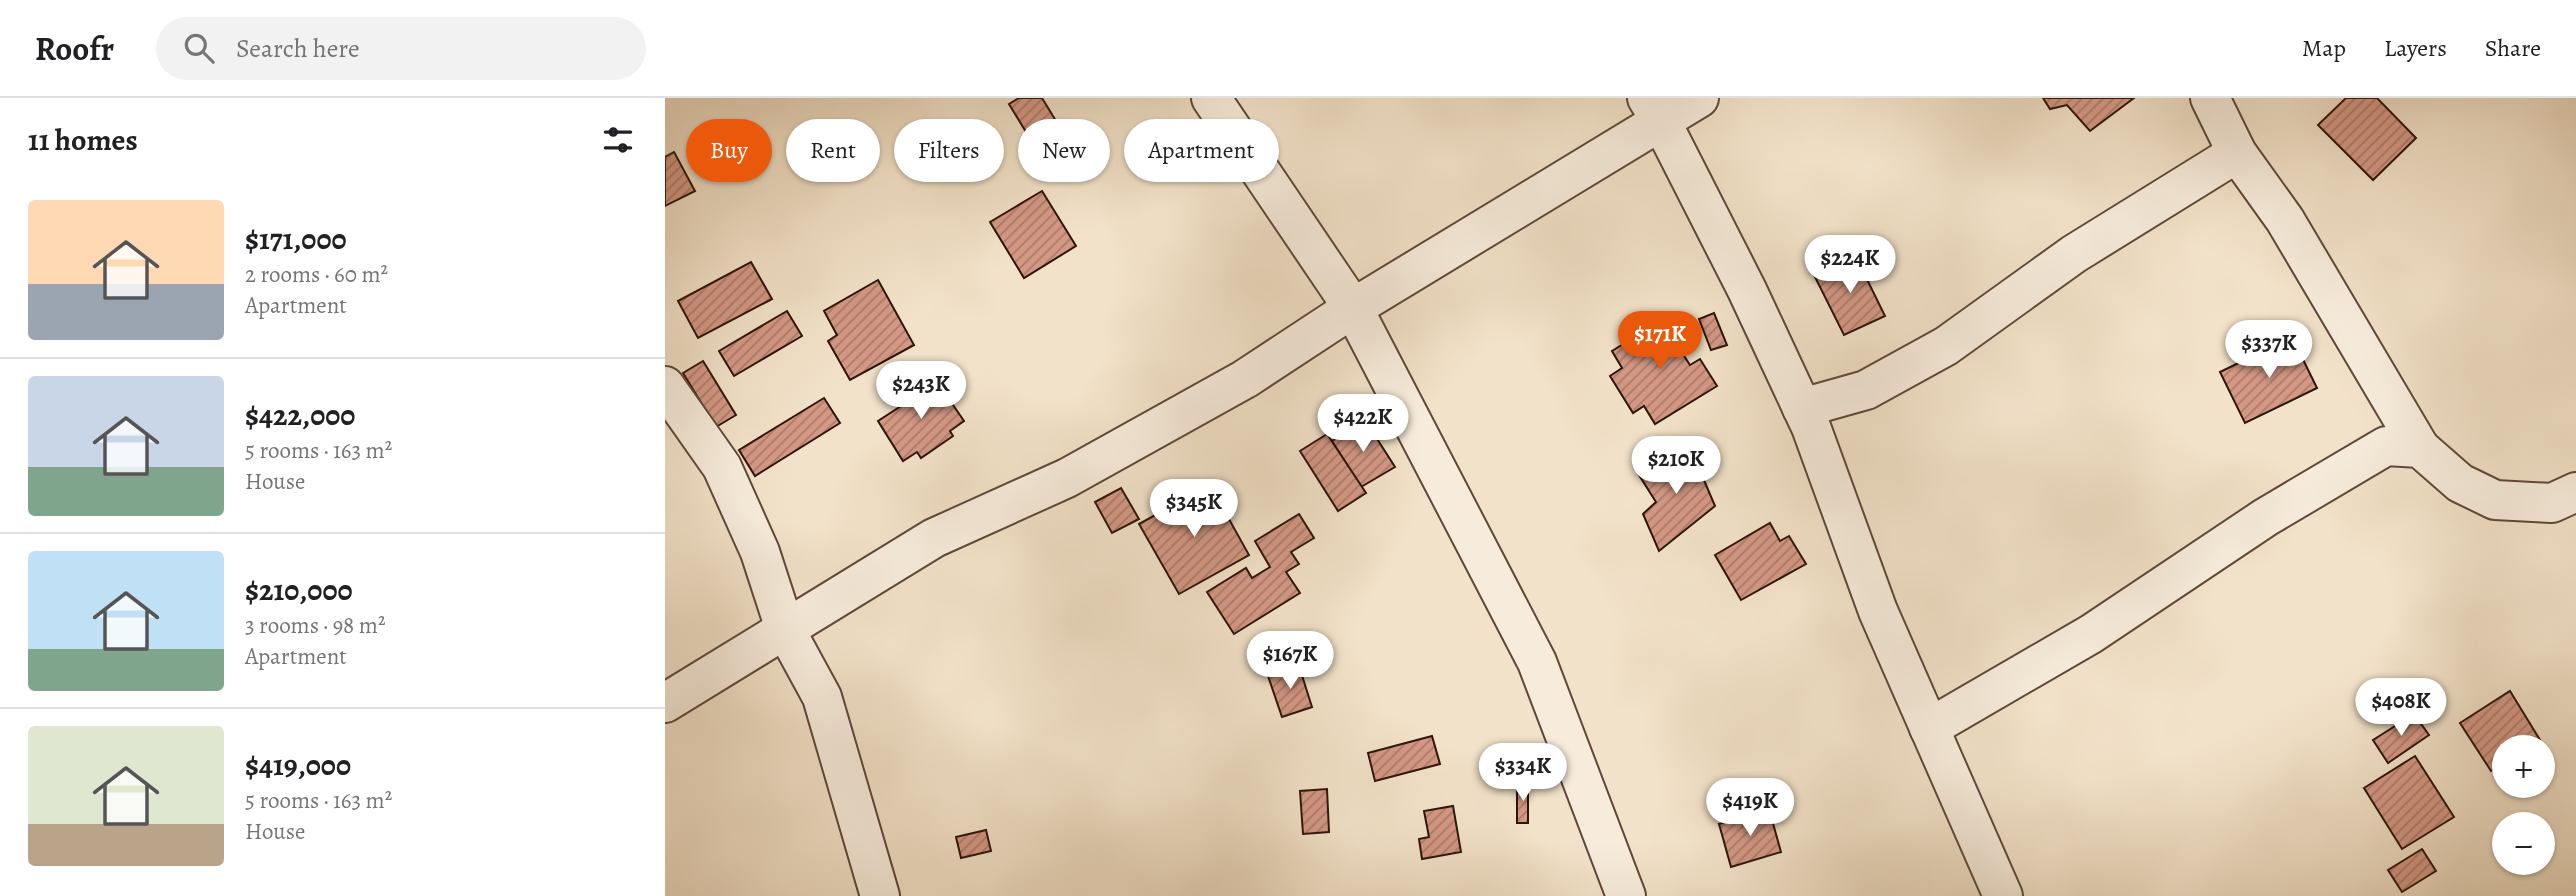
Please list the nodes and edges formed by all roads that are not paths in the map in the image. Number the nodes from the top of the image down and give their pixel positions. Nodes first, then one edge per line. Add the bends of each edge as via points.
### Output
1 (1211, 98) edge
2 (1699, 98) edge
3 (2210, 98) edge
4 (1654, 109) edge
5 (2237, 153) junction
6 (1353, 308) junction
7 (665, 386) edge
8 (1802, 408) junction
9 (2420, 448) junction
10 (2576, 492) edge
11 (785, 629) junction
12 (665, 704) edge
13 (1929, 728) junction
14 (880, 896) edge
15 (1626, 896) edge
16 (2003, 896) edge

1 - 6 street
2 - 4 street
3 - 5 street
4 - 6 street
4 - 8 street
5 - 8 street via 2074,254 1946,346 1866,390
5 - 9 street via 2285,220
6 - 11 street via 1245,379 1067,478 934,538
6 - 15 street via 1537,662
7 - 11 street via 722,467 760,552
8 - 13 street via 1878,611
9 - 10 street via 2460,483 2495,500 2552,503
9 - 13 street via 2386,446 2352,464 2091,634
11 - 12 street
11 - 14 street via 822,697
13 - 16 street

